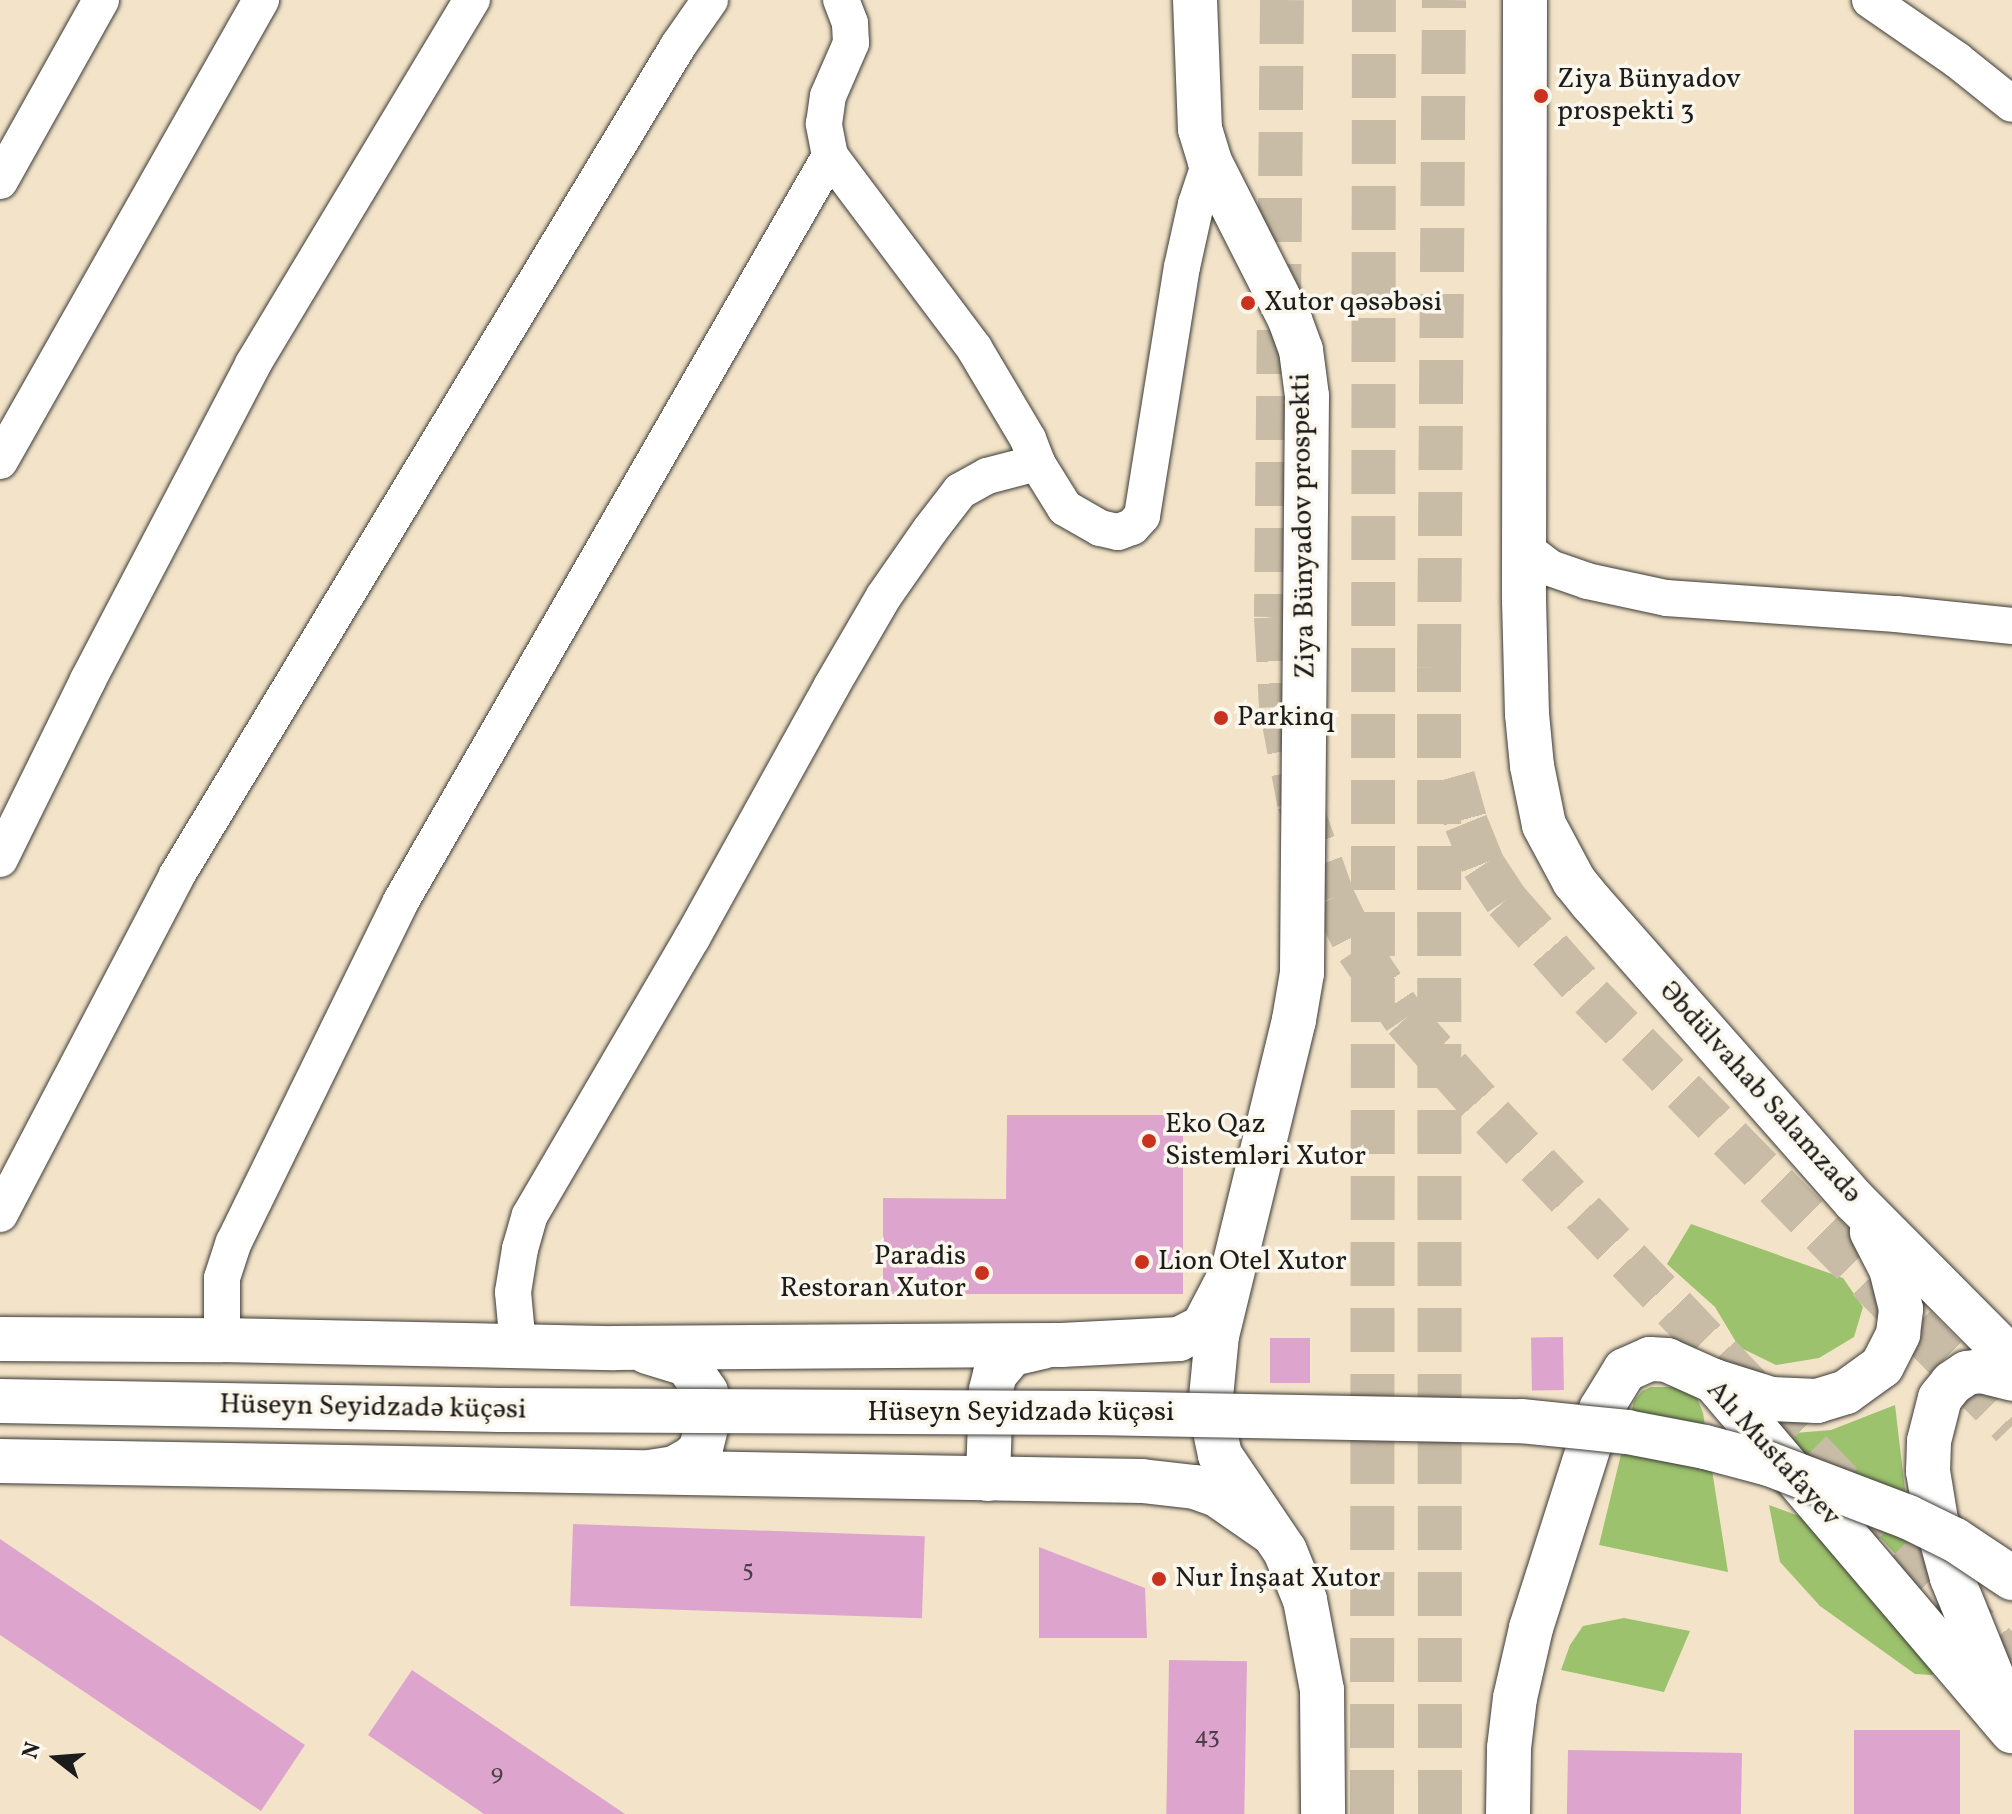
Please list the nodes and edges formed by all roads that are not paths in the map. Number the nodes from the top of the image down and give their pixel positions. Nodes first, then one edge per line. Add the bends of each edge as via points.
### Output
1 (101, 0) edge
2 (472, 0) edge
3 (710, 0) edge
4 (841, 0) edge
5 (1195, 0) edge
6 (1525, 0) edge
7 (1870, 0) edge
8 (247, 5) edge
9 (2012, 104) edge
10 (830, 156) junction
11 (1210, 162) junction
12 (0, 181) edge
13 (0, 461) edge
14 (1037, 463) junction
15 (1525, 549) junction
16 (2012, 626) edge
17 (0, 859) edge
18 (1855, 1201) junction
19 (0, 1214) edge
20 (1244, 1235) junction
21 (1, 1335) edge
22 (222, 1340) junction
23 (1061, 1345) junction
24 (518, 1346) junction
25 (614, 1348) junction
26 (2012, 1359) edge
27 (2012, 1379) edge
28 (1714, 1381) junction
29 (0, 1401) edge
30 (0, 1461) edge
31 (617, 1475) junction
32 (988, 1479) junction
33 (1274, 1534) junction
34 (2012, 1578) edge
35 (2012, 1728) edge
36 (1323, 1814) edge
37 (1508, 1814) edge

1 - 12 street
2 - 17 street via 253,364
3 - 19 street via 177,875
4 - 10 street via 851,43 828,96 824,124
5 - 11 main road, Ziya Bünyadov prospekti via 1195,87
6 - 15 main road
7 - 9 street
8 - 13 street
10 - 14 street via 974,348
10 - 22 street via 401,901 234,1242 222,1278
11 - 14 street via 1182,267 1142,516 1118,532 1100,528 1065,508
11 - 20 main road, Ziya Bünyadov prospekti via 1290,320 1307,396 1302,973
14 - 24 street via 987,476 960,491 884,596 838,674 530,1215 513,1292
15 - 16 street via 1550,568 1587,581 1666,598
15 - 18 main road, Əbdülvahab Salamzadə via 1527,714 1540,805 1556,852 1574,881
18 - 26 main road, Əbdülvahab Salamzadə
18 - 28 main road via 1898,1290 1898,1334 1882,1366 1846,1392 1817,1401 1771,1399
20 - 23 main road via 1220,1300 1194,1333 1179,1339
20 - 33 main road via 1217,1335 1210,1408 1220,1455
21 - 22 main road
22 - 24 main road
23 - 25 main road
23 - 32 main road via 1012,1354 995,1374
24 - 25 main road
25 - 31 main road via 653,1352 687,1364 706,1392 709,1416 701,1449 692,1458 675,1468
27 - 35 main road via 1981,1371 1952,1383 1932,1419 1928,1471 1952,1578
28 - 35 main road, Alı Mustafayev
28 - 37 main road, Alı Mustafayev via 1667,1360 1637,1362 1625,1370 1601,1409 1519,1672 1509,1748
29 - 34 main road, Hüseyn Seyidzadə küçəsi, bridge via 1521,1421 1627,1432 1769,1464 1908,1517
30 - 31 main road
31 - 32 main road
32 - 33 main road via 1195,1487 1240,1508
33 - 36 main road via 1297,1576 1314,1638 1324,1724

